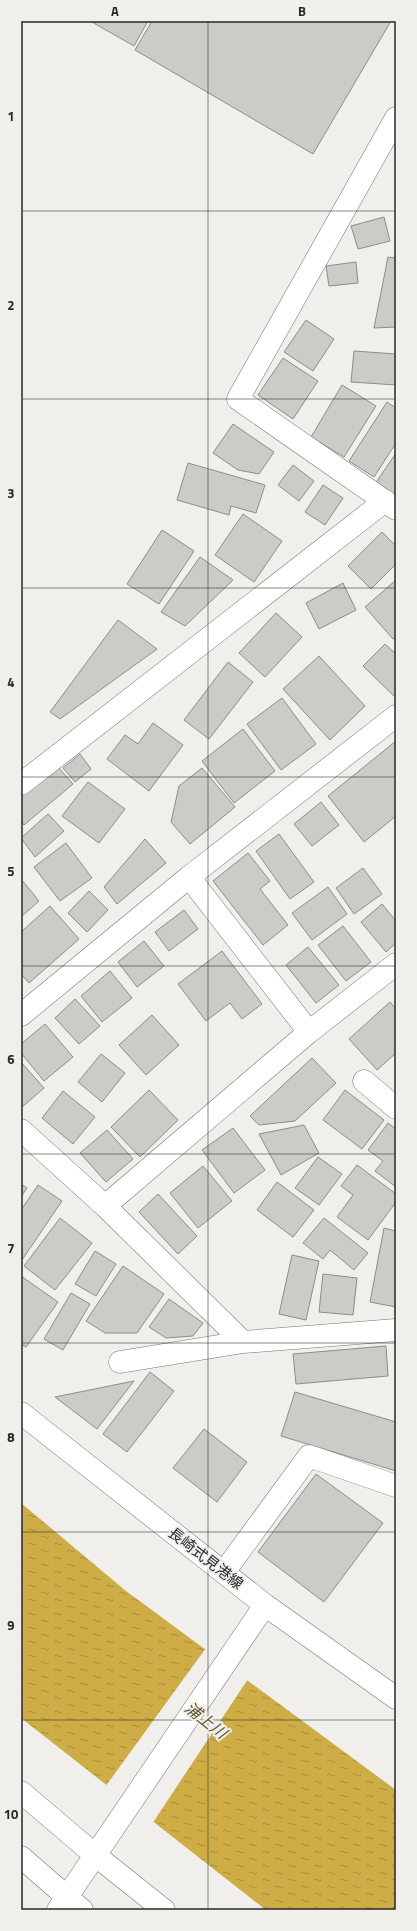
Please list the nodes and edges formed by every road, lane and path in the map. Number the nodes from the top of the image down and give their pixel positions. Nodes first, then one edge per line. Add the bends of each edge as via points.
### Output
1 (396, 118) edge
2 (390, 505) edge
3 (396, 716) edge
4 (21, 784) edge
5 (189, 877) junction
6 (396, 964) edge
7 (21, 1015) edge
8 (309, 1032) junction
9 (364, 1081) dead end
10 (396, 1108) edge
11 (21, 1130) edge
12 (105, 1206) junction
13 (396, 1330) edge
14 (243, 1342) junction
15 (120, 1362) dead end
16 (21, 1413) edge
17 (396, 1486) edge
18 (224, 1572) junction
19 (265, 1605) junction
20 (396, 1698) edge
21 (21, 1792) edge
22 (95, 1855) junction
23 (21, 1857) edge
24 (69, 1906) edge
25 (164, 1910) edge

1 - 2 street via 238,399
2 - 4 street
3 - 5 street
5 - 7 street
5 - 8 street
6 - 8 street
8 - 12 street
9 - 10 street
11 - 12 street
12 - 14 street
13 - 14 street
14 - 15 street
16 - 18 street, 長崎式見港線
17 - 18 street via 309,1456
18 - 19 street, 長崎式見港線
19 - 20 street, 長崎式見港線
19 - 22 street
21 - 22 street
22 - 24 street
22 - 25 street
23 - 24 street

